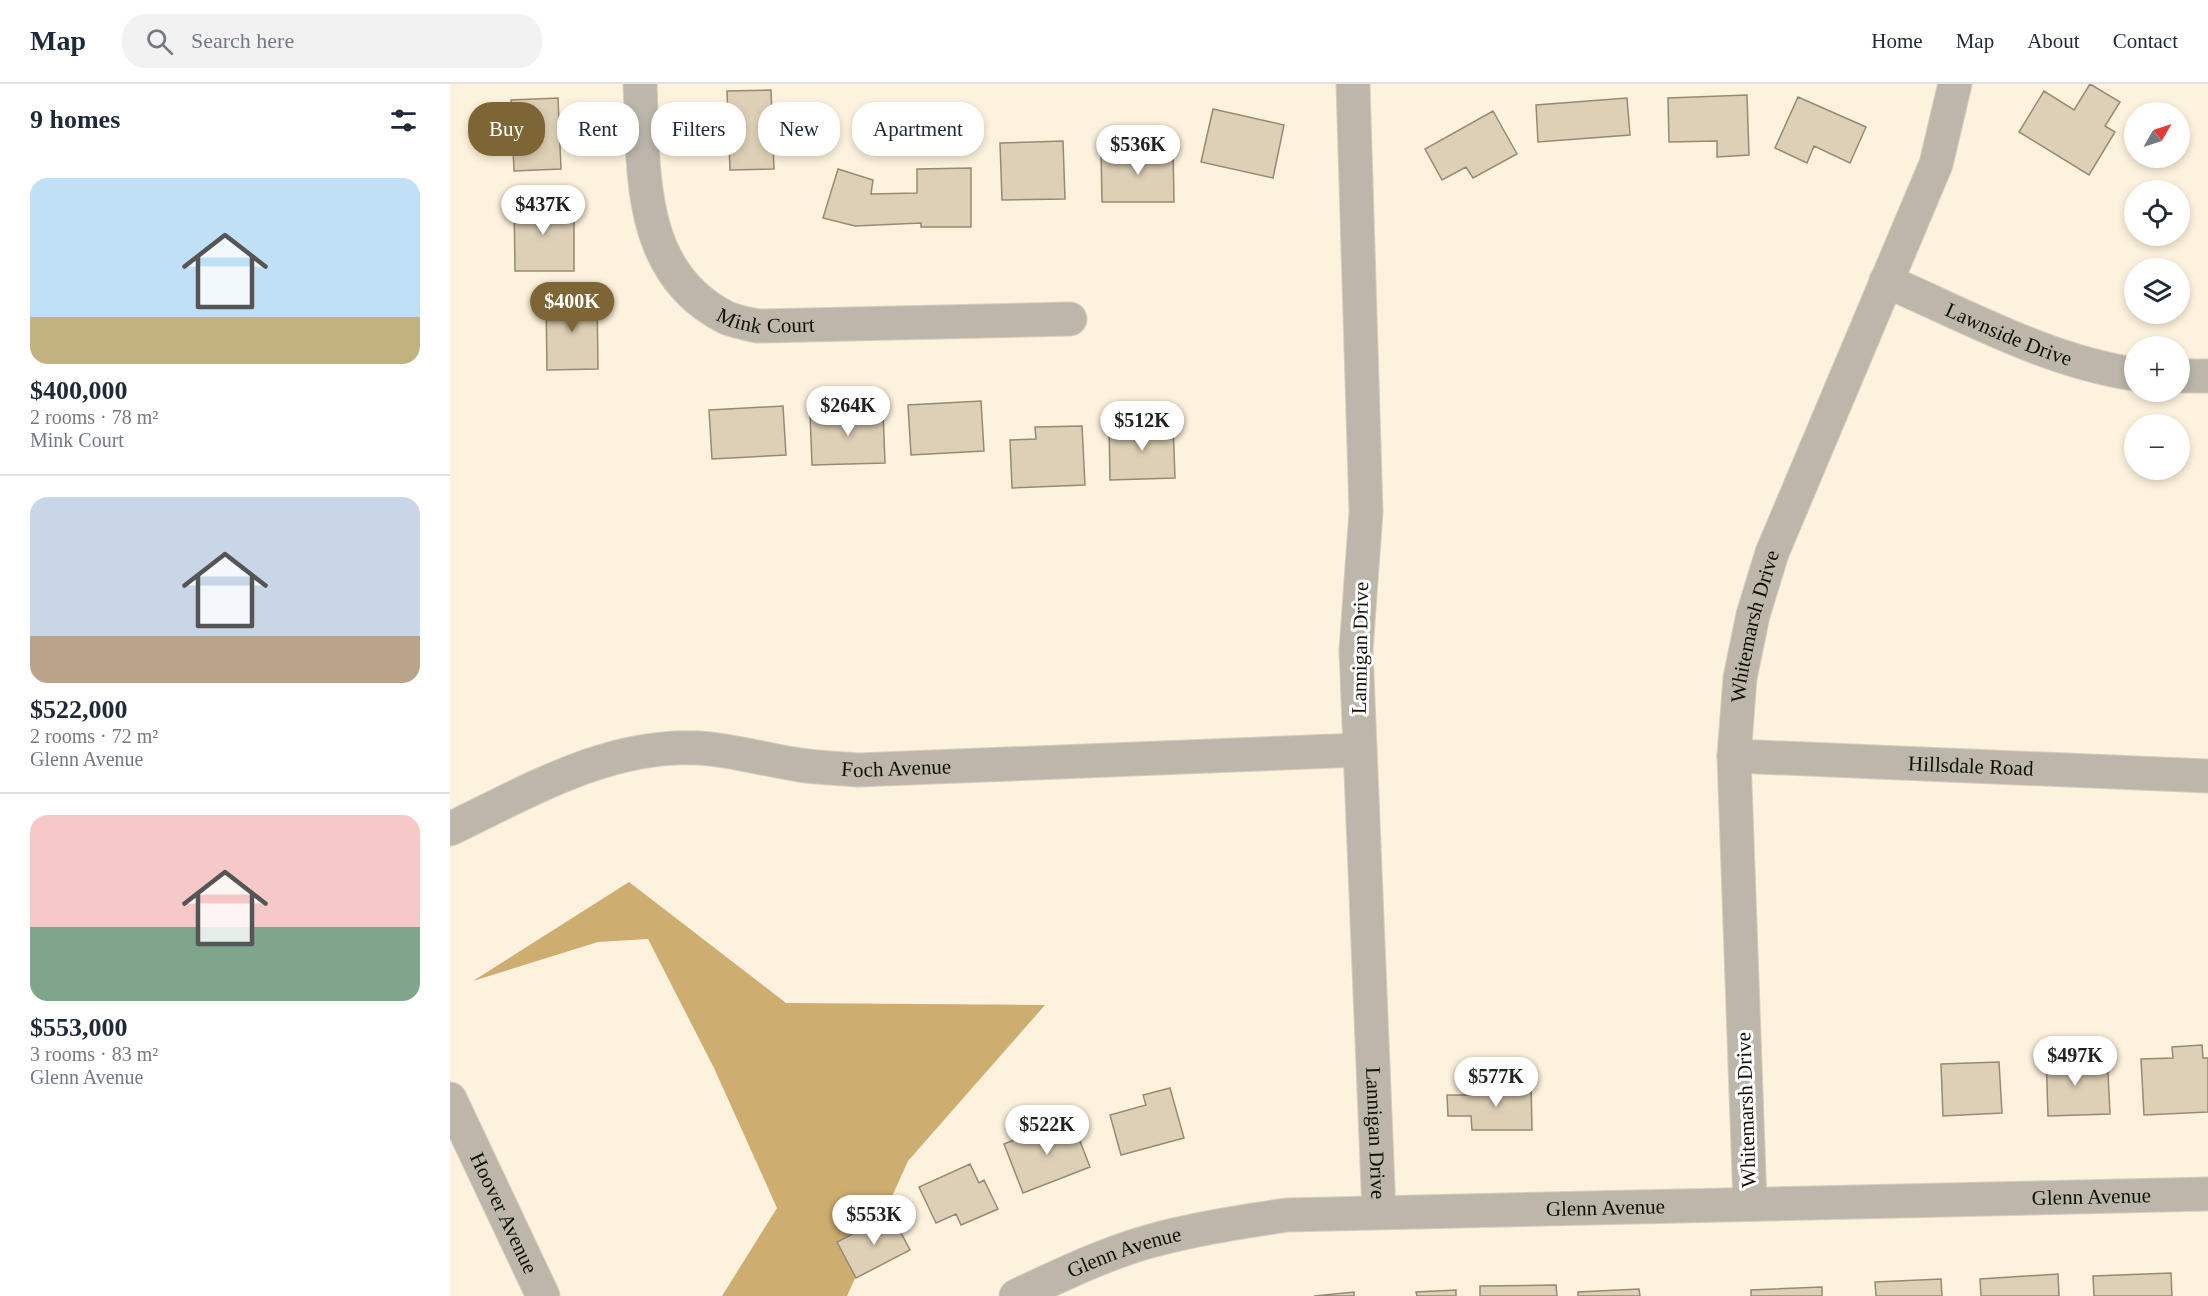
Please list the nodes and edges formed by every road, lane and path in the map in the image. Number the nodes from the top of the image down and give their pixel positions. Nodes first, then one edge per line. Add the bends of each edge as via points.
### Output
1 (640, 84) edge
2 (1353, 84) edge
3 (1955, 84) edge
4 (1886, 281) junction
5 (1070, 319) dead end
6 (2124, 372) edge
7 (2190, 376) edge
8 (2208, 376) edge
9 (1360, 750) junction
10 (1734, 756) junction
11 (2208, 776) edge
12 (450, 829) edge
13 (450, 1099) edge
14 (2208, 1194) edge
15 (1750, 1204) junction
16 (1379, 1212) junction
17 (543, 1296) edge
18 (1016, 1296) edge

1 - 5 street, Mink Court via 645,189 660,250 679,280 703,304 730,319 758,326
2 - 9 street, Lannigan Drive via 1366,512 1356,650
3 - 4 street, Whitemarsh Drive via 1936,164
4 - 6 street, Lawnside Drive via 2059,357
4 - 10 street, Whitemarsh Drive via 1772,553 1753,615 1740,678
7 - 8 street
9 - 12 street, Foch Avenue via 858,770 796,765 699,748 656,749 617,756 576,770
9 - 16 street, Lannigan Drive
10 - 11 street, Hillsdale Road
10 - 15 street, Whitemarsh Drive
13 - 17 street, Hoover Avenue
14 - 15 street, Glenn Avenue
15 - 16 street, Glenn Avenue
16 - 18 street, Glenn Avenue via 1287,1215 1216,1225 1146,1242 1083,1264

